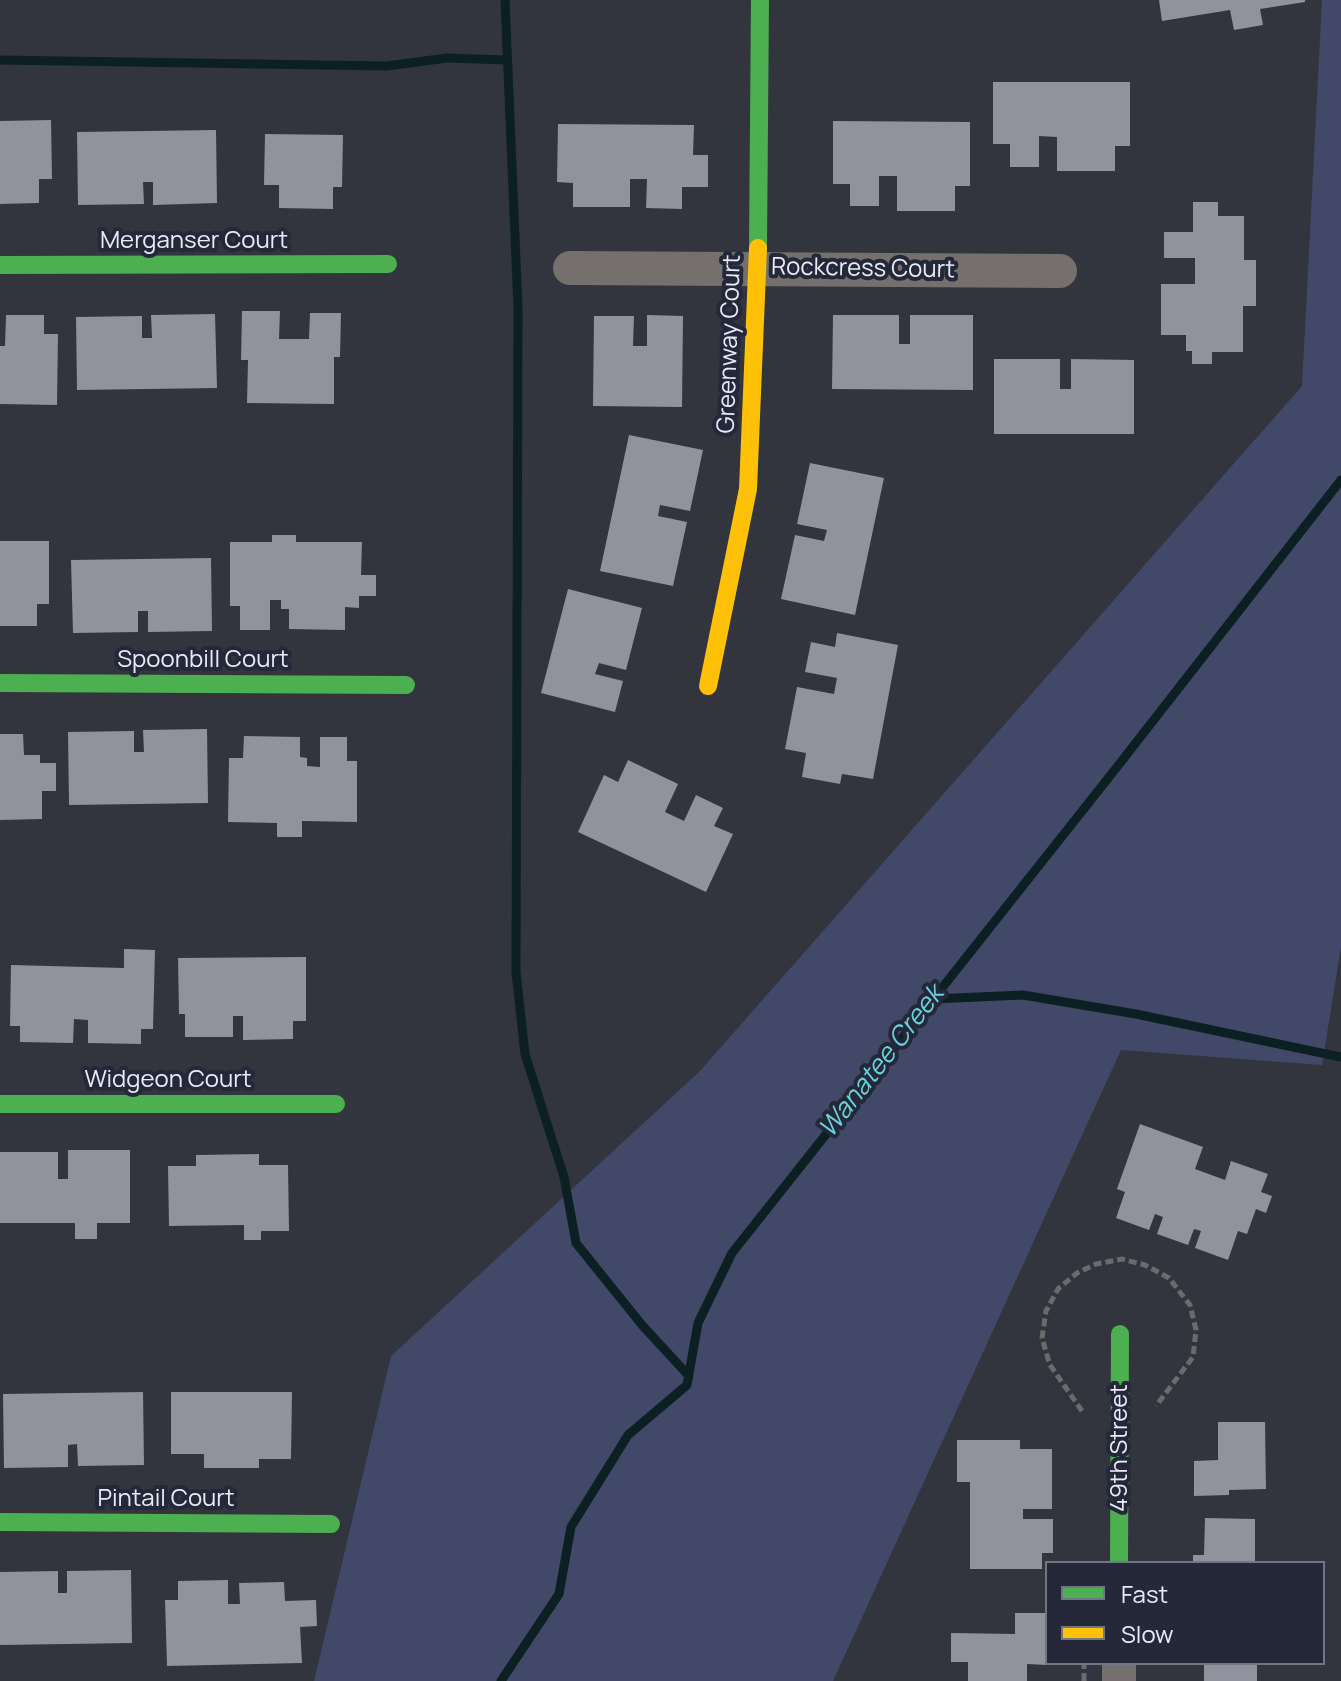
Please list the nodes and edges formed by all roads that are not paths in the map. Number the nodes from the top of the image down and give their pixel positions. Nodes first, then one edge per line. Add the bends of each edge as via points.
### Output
1 (760, 0) edge
2 (388, 264) dead end
3 (0, 265) edge
4 (570, 268) dead end
5 (758, 268) junction
6 (1060, 271) dead end
7 (0, 683) edge
8 (406, 685) dead end
9 (708, 686) dead end
10 (0, 1104) edge
11 (336, 1104) dead end
12 (1120, 1334) dead end
13 (0, 1522) edge
14 (331, 1524) dead end
15 (1119, 1561) edge

1 - 5 street, Greenway Court
2 - 3 street, Merganser Court
4 - 5 street, Rockcress Court
5 - 6 street, Rockcress Court
5 - 9 street, Greenway Court via 748,489
7 - 8 street, Spoonbill Court
10 - 11 street, Widgeon Court
12 - 15 street, 49th Street
13 - 14 street, Pintail Court

